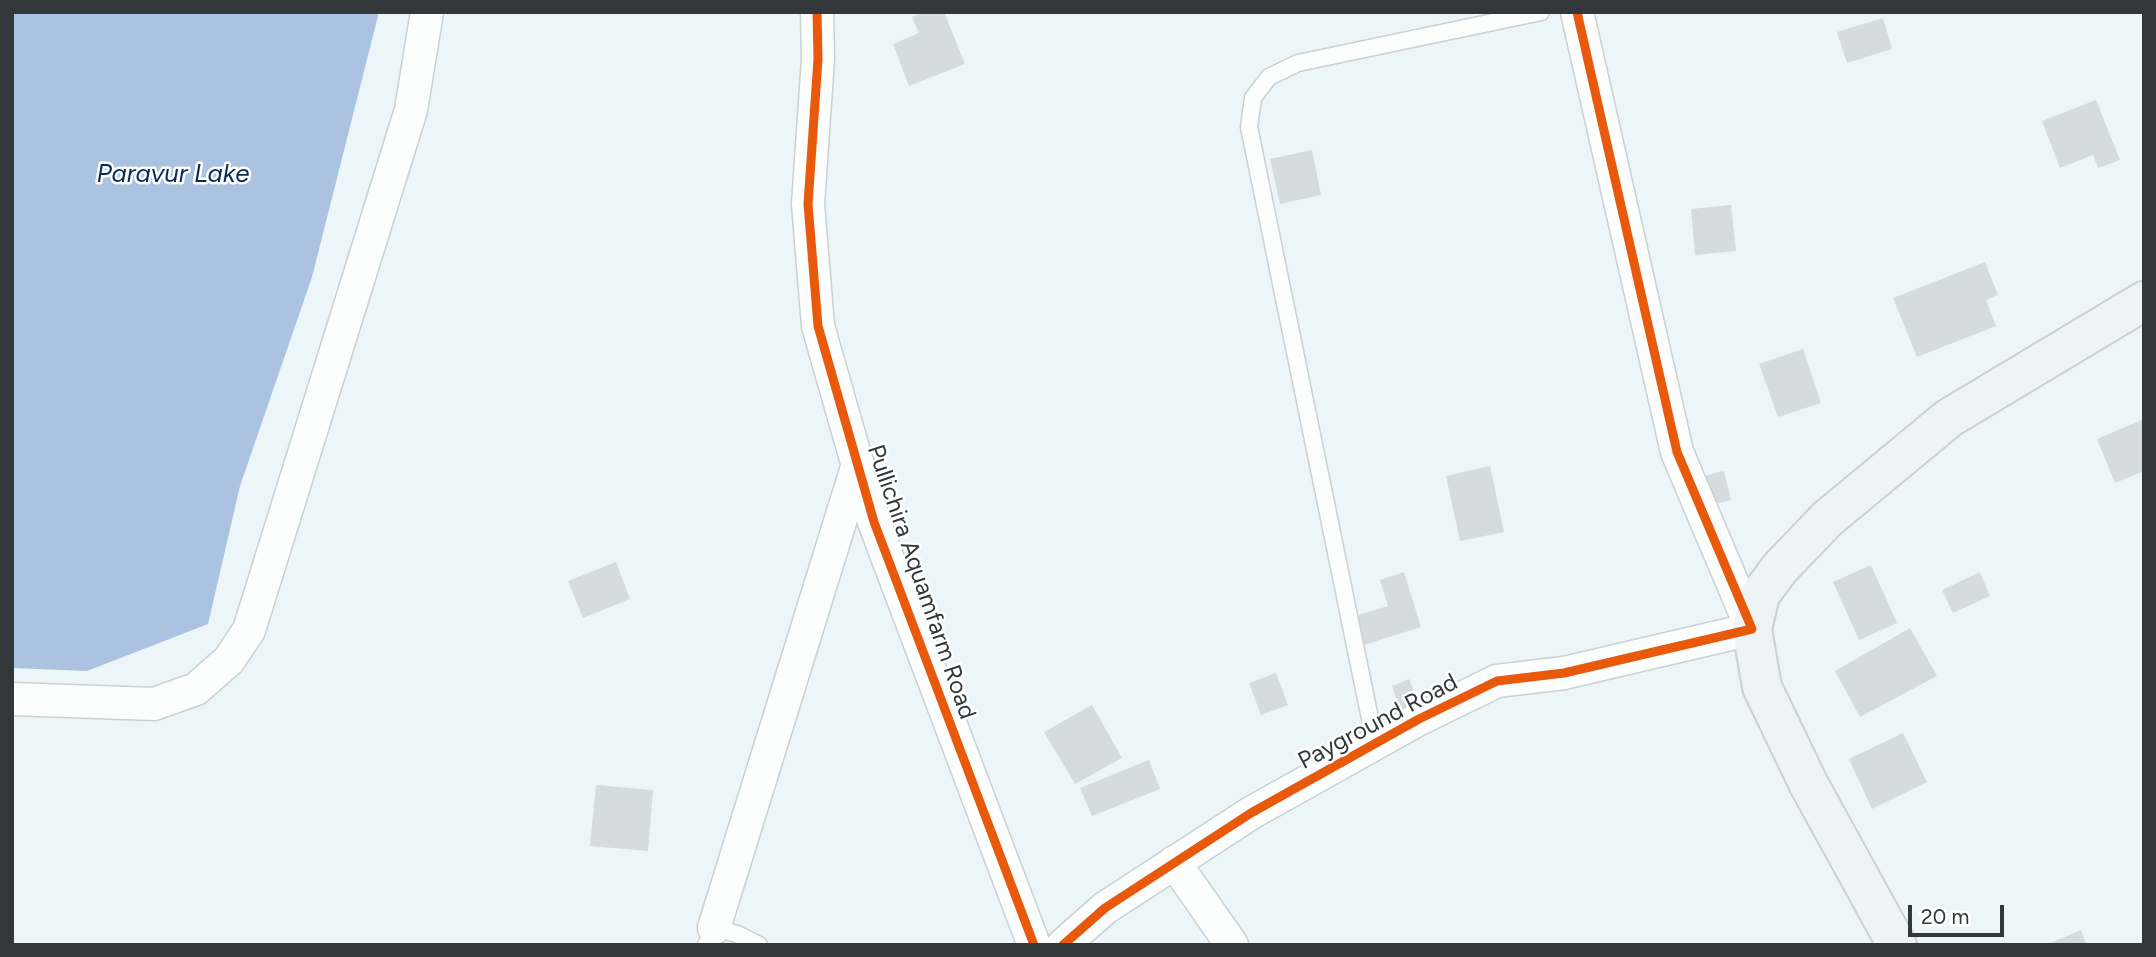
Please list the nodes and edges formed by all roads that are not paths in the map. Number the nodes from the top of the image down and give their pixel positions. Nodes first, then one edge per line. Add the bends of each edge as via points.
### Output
1 (427, 12) edge
2 (817, 12) edge
3 (1541, 12) edge
4 (1577, 12) edge
5 (2144, 301) edge
6 (858, 464) junction
7 (1752, 629) junction
8 (12, 699) edge
9 (1375, 743) junction
10 (1174, 862) junction
11 (710, 937) edge
12 (759, 945) edge
13 (1034, 945) edge
14 (1063, 945) edge
15 (1232, 945) edge
16 (1897, 945) edge

1 - 8 street via 411,110 249,630 229,660 196,689 154,704
2 - 6 street, Pullichira Aquamfarm Road via 808,204 818,326
3 - 9 lane via 1298,63 1269,77 1253,98 1249,127
4 - 7 street via 1677,452
5 - 7 main road via 1950,418 1827,519 1760,595
6 - 11 street, Pullichira Aquamfarm Road
6 - 13 street, Pullichira Aquamfarm Road via 874,522
7 - 9 street, Payground Road via 1564,673 1497,681
7 - 16 main road via 1762,687 1808,783
9 - 10 street, Payground Road
10 - 14 street, Payground Road via 1105,908
10 - 15 street
11 - 12 lane, Pullichira Aquamfarm Road via 737,933

